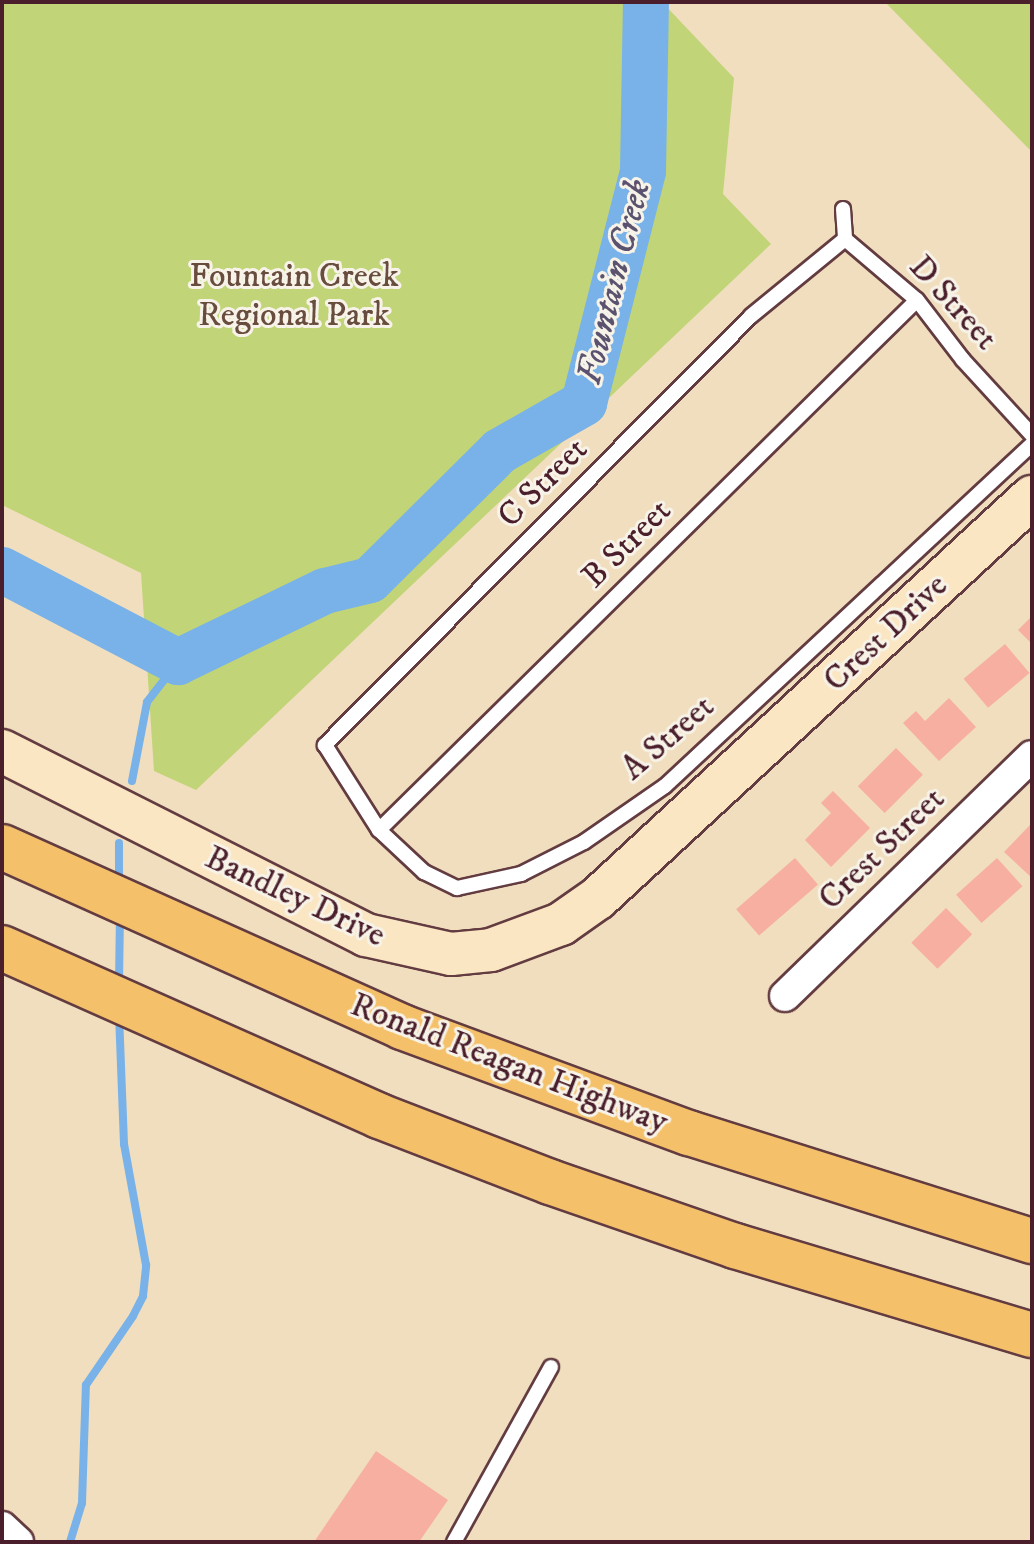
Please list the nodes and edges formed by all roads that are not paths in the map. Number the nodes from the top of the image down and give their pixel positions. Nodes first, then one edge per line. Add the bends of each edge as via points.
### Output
1 (843, 209) dead end
2 (845, 239) junction
3 (917, 300) junction
4 (1032, 435) edge
5 (1032, 444) edge
6 (1032, 497) edge
7 (325, 745) joint
8 (2, 751) edge
9 (1032, 756) edge
10 (741, 770) joint
11 (379, 830) junction
12 (2, 847) edge
13 (2, 948) edge
14 (785, 996) dead end
15 (1032, 1241) edge
16 (1032, 1335) edge
17 (551, 1367) dead end
18 (2, 1527) edge
19 (18, 1542) edge
20 (454, 1542) edge

1 - 2 lane
2 - 3 lane, D Street
2 - 7 lane, C Street via 751,316
3 - 4 lane, D Street
3 - 11 lane, B Street
5 - 11 lane, A Street via 665,786 584,842 521,874 457,888 424,872
6 - 10 street, Crest Drive
7 - 11 lane, A Street
8 - 10 street, Bandley Drive via 313,912 366,935 451,954 491,950 561,924 598,898
9 - 14 street, Crest Street
12 - 15 highway, Ronald Reagan Highway via 402,1027 915,1208
13 - 16 highway via 198,1037 550,1182 750,1250
17 - 20 lane
18 - 19 street

